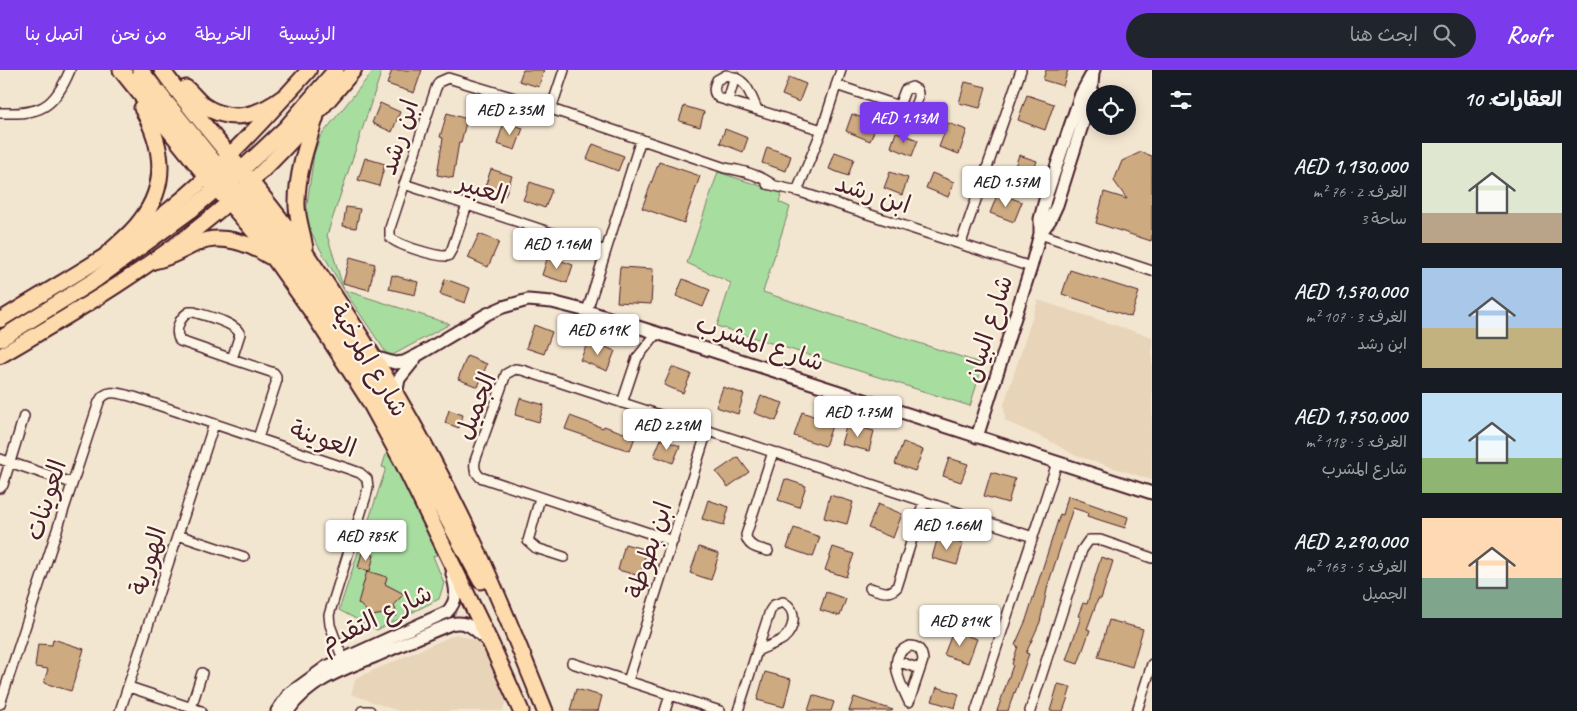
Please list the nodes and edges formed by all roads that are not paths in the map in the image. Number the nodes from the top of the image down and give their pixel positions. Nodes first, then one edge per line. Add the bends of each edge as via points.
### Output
1 (70, 70) edge
2 (121, 70) edge
3 (140, 70) edge
4 (309, 70) edge
5 (336, 70) edge
6 (354, 70) edge
7 (564, 70) edge
8 (842, 70) edge
9 (1021, 70) edge
10 (1094, 70) edge
11 (164, 73) edge
12 (735, 77) junction
13 (131, 84) junction
14 (836, 86) junction
15 (286, 96) junction
16 (728, 100) junction
17 (900, 106) dead end
18 (757, 109) junction
19 (550, 110) junction
20 (0, 113) edge
21 (316, 116) junction
22 (822, 130) junction
23 (642, 140) junction
24 (230, 156) junction
25 (229, 182) junction
26 (404, 184) junction
27 (797, 191) junction
28 (467, 205) junction
29 (1040, 234) junction
30 (961, 243) junction
31 (606, 251) junction
32 (305, 252) junction
33 (108, 253) junction
34 (275, 259) junction
35 (154, 261) junction
36 (1031, 267) junction
37 (1152, 271) edge
38 (587, 311) junction
39 (0, 320) edge
40 (657, 333) junction
41 (0, 339) edge
42 (418, 355) junction
43 (0, 356) edge
44 (374, 357) junction
45 (232, 359) junction
46 (104, 394) joint
47 (396, 395) junction
48 (622, 403) junction
49 (24, 416) dead end
50 (214, 424) junction
51 (708, 431) junction
52 (977, 437) junction
53 (258, 438) junction
54 (773, 452) junction
55 (0, 459) edge
56 (10, 462) junction
57 (1057, 463) junction
58 (72, 483) junction
59 (0, 488) edge
60 (1152, 493) edge
61 (540, 498) junction
62 (924, 501) junction
63 (178, 535) junction
64 (1033, 537) junction
65 (673, 542) junction
66 (445, 548) junction
67 (768, 551) dead end
68 (244, 557) dead end
69 (564, 557) dead end
70 (1152, 558) edge
71 (870, 588) dead end
72 (501, 603) junction
73 (492, 646) junction
74 (757, 651) junction
75 (897, 661) junction
76 (344, 663) junction
77 (572, 664) dead end
78 (1151, 668) edge
79 (920, 669) junction
80 (202, 673) dead end
81 (628, 681) junction
82 (1149, 684) edge
83 (128, 687) junction
84 (670, 695) junction
85 (0, 704) edge
86 (908, 707) edge
87 (191, 708) junction
88 (120, 711) edge
89 (201, 711) edge
90 (277, 711) edge
91 (288, 711) edge
92 (362, 711) edge
93 (370, 711) edge
94 (521, 711) edge
95 (545, 711) edge
96 (665, 711) edge
97 (720, 711) edge
98 (738, 711) edge
99 (976, 711) edge
100 (1030, 711) edge
101 (1137, 711) edge

1 - 20 street via 62,89 46,105 26,113
2 - 13 highway, شارع المرخية
3 - 25 highway
4 - 15 main road
5 - 25 highway via 286,128
6 - 21 main road
7 - 19 street
8 - 14 street
9 - 30 street
10 - 29 street, شارع البيان via 1081,94 1044,200
11 - 15 highway via 184,86 202,104 227,115 245,116 258,112
11 - 24 highway, شارع المرخية
12 - 16 street
12 - 16 street via 721,76 714,85 716,95
12 - 18 street via 743,82
13 - 25 highway, شارع المرخية
13 - 33 highway via 156,137 160,176 147,212
14 - 17 street
14 - 22 street
15 - 24 main road
16 - 18 street
18 - 22 street
19 - 23 street, ابن رشد
19 - 26 street, ابن رشد via 454,79 439,82
21 - 25 main road via 276,158
21 - 32 highway via 298,192 297,206
22 - 27 street
23 - 27 street, ابن رشد via 725,168 732,174
23 - 31 street
24 - 25 highway, شارع المرخية
25 - 32 highway, شارع المرخية
25 - 33 main road via 170,210
25 - 34 highway, شارع المرخية
25 - 35 main road
25 - 41 highway via 95,280
25 - 72 highway via 290,255 345,336 384,401 483,585
26 - 28 street, العبير
26 - 28 street, ابن رشد via 389,233 397,243 448,256
27 - 30 street, ابن رشد
28 - 31 street, العبير
29 - 36 street, شارع البيان
29 - 37 street
30 - 36 street, ابن رشد
31 - 38 street
32 - 44 highway, شارع المرخية
33 - 39 main road
34 - 35 highway via 248,244 212,239
34 - 66 highway, شارع المرخية via 367,397
35 - 43 main road
36 - 52 street, شارع البيان
38 - 40 street, شارع المشرب
38 - 42 street, شارع المشرب via 540,300 515,303 487,314
40 - 48 street via 637,358
40 - 52 street, شارع المشرب
42 - 44 street, شارع المشرب via 395,363
42 - 47 street, شارع المشرب via 399,379
44 - 47 highway, شارع المرخية
45 - 45 street via 180,341 177,328 185,314 194,312 237,328 240,334
45 - 53 street via 276,376
46 - 50 street, العوينة via 113,392 134,397
46 - 58 street, العوينات
47 - 72 highway, شارع المرخية via 473,540
48 - 51 street, الجميل
48 - 61 street, الجميل via 522,370 515,369 506,374 474,467 476,473 486,480
49 - 56 street
50 - 53 street, العوينة
50 - 63 street, الهورية
51 - 54 street, الجميل
51 - 65 street, ابن بطوطة
52 - 57 street, شارع المشرب
53 - 76 street, العوينة via 360,473 367,479 366,496 329,615
54 - 62 street, الجميل
54 - 67 street via 746,535 750,545
55 - 56 street
56 - 58 street
56 - 59 street
57 - 60 street, شارع المشرب
57 - 64 street
58 - 85 street, العوينات
61 - 65 street, الجميل
61 - 69 street via 528,541 536,548
62 - 64 street, الجميل
62 - 71 street via 897,586 886,592
63 - 68 street
63 - 83 street, الهورية
64 - 99 street
65 - 81 street, ابن بطوطة
66 - 73 highway, شارع المرخية
66 - 76 street, شارع التقدم via 456,592 450,608
70 - 100 street via 1100,540 1086,543
72 - 95 highway, شارع المرخية
73 - 76 street, شارع التقدم via 475,629 457,622
73 - 94 highway, شارع المرخية
74 - 74 street via 770,611 778,603 787,604 794,612 788,634
74 - 98 street
75 - 79 street
75 - 79 street via 904,648 915,646 923,654
75 - 86 street via 898,676
76 - 90 street, شارع التقدم via 313,675 289,694
76 - 91 street, شارع التقدم via 306,691
77 - 81 street
78 - 82 street
79 - 86 street
80 - 87 street
81 - 84 street
82 - 101 street
83 - 87 street
83 - 88 street, الهورية
84 - 96 street
84 - 97 street
87 - 89 street
92 - 93 street

